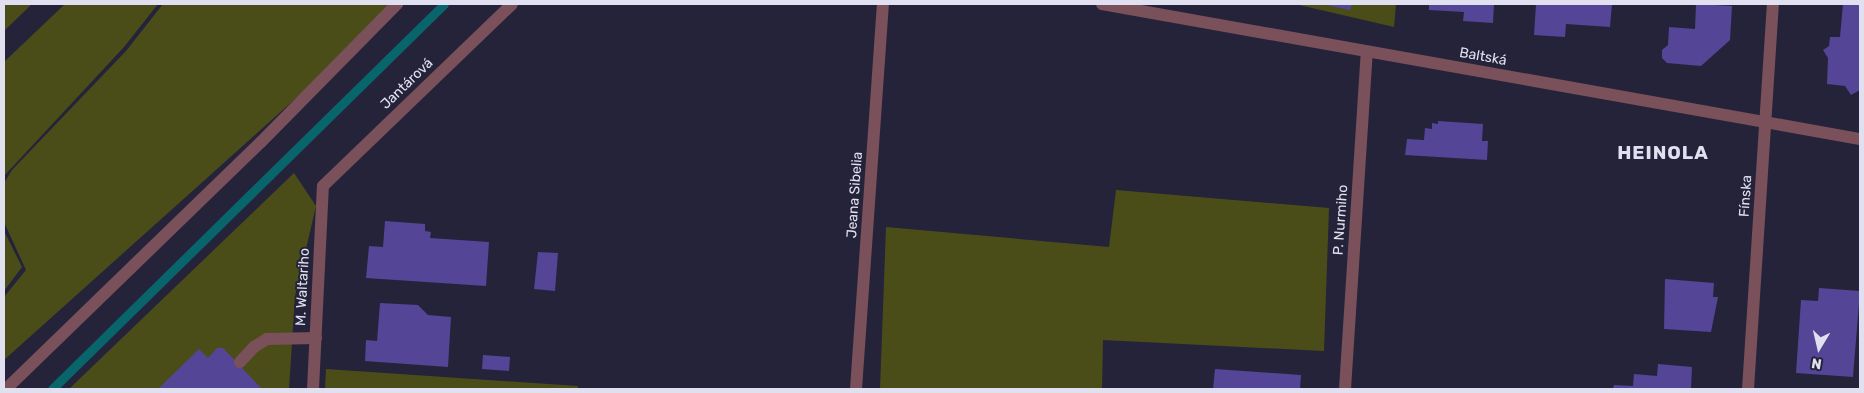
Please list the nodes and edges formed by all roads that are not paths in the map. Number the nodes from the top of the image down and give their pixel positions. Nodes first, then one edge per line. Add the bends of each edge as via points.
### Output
1 (397, 4) edge
2 (512, 4) edge
3 (883, 4) edge
4 (1102, 4) edge
5 (1774, 4) edge
6 (1367, 52) junction
7 (1766, 122) junction
8 (1860, 139) edge
9 (324, 186) joint
10 (316, 338) junction
11 (240, 362) dead end
12 (6, 389) edge
13 (313, 389) edge
14 (856, 389) edge
15 (1345, 389) edge
16 (1748, 389) edge

1 - 12 street via 261,142
2 - 9 street, Jantárová
3 - 14 street, Jeana Sibelia
4 - 6 street, Baltská
5 - 7 street, Fínska
6 - 7 street, Baltská
6 - 15 street, P. Nurmiho
7 - 8 street, Baltská
7 - 16 street, Fínska
9 - 10 street, M. Waltariho
10 - 11 street via 268,339 254,346
10 - 13 street, M. Waltariho

